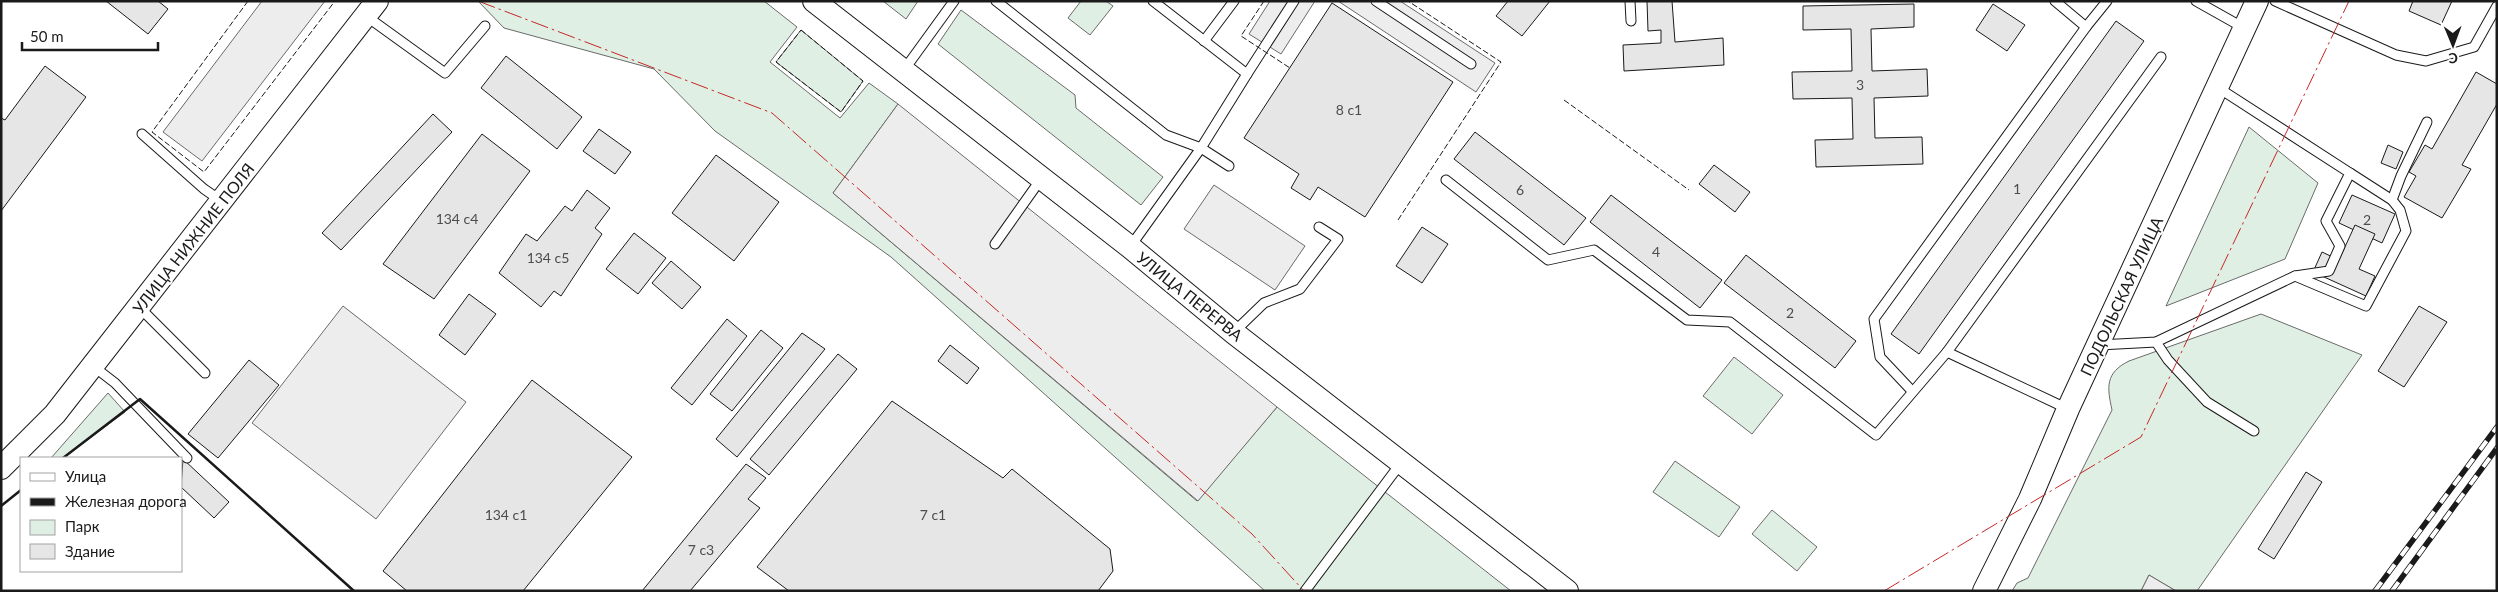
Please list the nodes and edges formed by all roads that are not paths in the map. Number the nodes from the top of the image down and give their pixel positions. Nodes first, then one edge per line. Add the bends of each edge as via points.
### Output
1 (814, 1) edge
2 (954, 1) edge
3 (996, 1) edge
4 (1153, 1) edge
5 (1234, 1) edge
6 (1294, 1) edge
7 (1376, 1) edge
8 (1630, 1) edge
9 (2055, 1) edge
10 (2107, 1) edge
11 (2196, 1) edge
12 (2257, 1) edge
13 (2275, 1) edge
14 (2497, 6) edge
15 (371, 8) edge
16 (1631, 21) dead end
17 (485, 26) dead end
18 (2086, 27) junction
19 (2244, 28) junction
20 (1204, 41) junction
21 (2161, 57) dead end
22 (1471, 64) dead end
23 (904, 71) junction
24 (1247, 74) junction
25 (2217, 88) junction
26 (2428, 122) dead end
27 (142, 134) dead end
28 (1201, 148) junction
29 (1229, 166) dead end
30 (2350, 173) junction
31 (1041, 179) junction
32 (1446, 180) dead end
33 (2392, 200) junction
34 (222, 201) junction
35 (1319, 226) dead end
36 (994, 244) dead end
37 (1130, 247) junction
38 (2295, 276) junction
39 (140, 308) junction
40 (1234, 333) junction
41 (2156, 342) junction
42 (2099, 345) junction
43 (1947, 352) junction
44 (93, 366) junction
45 (205, 373) dead end
46 (1912, 391) junction
47 (2068, 409) junction
48 (2254, 431) dead end
49 (187, 458) dead end
50 (1402, 462) junction
51 (1, 468) edge
52 (1305, 591) edge
53 (1566, 591) edge
54 (1984, 591) edge

1 - 23 street, УЛИЦА ПЕРЕРВА
2 - 23 lane
3 - 28 lane via 1166,134
4 - 20 lane
5 - 20 lane
6 - 24 lane
7 - 22 lane
8 - 16 lane
9 - 18 lane
10 - 18 lane
11 - 19 lane
12 - 19 street, ПОДОЛЬСКАЯ УЛИЦА
13 - 14 lane via 2396,55 2426,60 2474,47
15 - 17 lane via 445,73
15 - 34 street, УЛИЦА НИЖНИЕ ПОЛЯ
18 - 46 lane via 1874,319 1880,357
19 - 25 street, ПОДОЛЬСКАЯ УЛИЦА
20 - 24 lane
21 - 43 lane
23 - 31 street, УЛИЦА ПЕРЕРВА
24 - 28 lane
25 - 30 lane
25 - 42 street, ПОДОЛЬСКАЯ УЛИЦА
26 - 33 lane
27 - 34 lane
28 - 29 lane
28 - 37 lane
30 - 33 lane
30 - 38 lane via 2326,221 2340,246 2329,271
31 - 36 lane
31 - 37 street, УЛИЦА ПЕРЕРВА
32 - 46 lane via 1548,260 1594,250 1687,320 1730,322 1876,436
33 - 38 lane via 2400,210 2406,231 2366,306
34 - 39 street, УЛИЦА НИЖНИЕ ПОЛЯ
35 - 40 lane via 1338,239 1300,289 1264,303
37 - 40 street, УЛИЦА ПЕРЕРВА
38 - 41 lane
39 - 44 street, УЛИЦА НИЖНИЕ ПОЛЯ
39 - 45 lane
40 - 50 street, УЛИЦА ПЕРЕРВА
41 - 42 lane
41 - 48 lane via 2168,360 2207,402
42 - 47 street, ПОДОЛЬСКАЯ УЛИЦА
43 - 46 lane
43 - 47 lane
44 - 49 lane via 115,383
44 - 51 street, УЛИЦА НИЖНИЕ ПОЛЯ via 46,424
47 - 54 street, ПОДОЛЬСКАЯ УЛИЦА via 2030,499
50 - 52 lane
50 - 53 street, УЛИЦА ПЕРЕРВА

